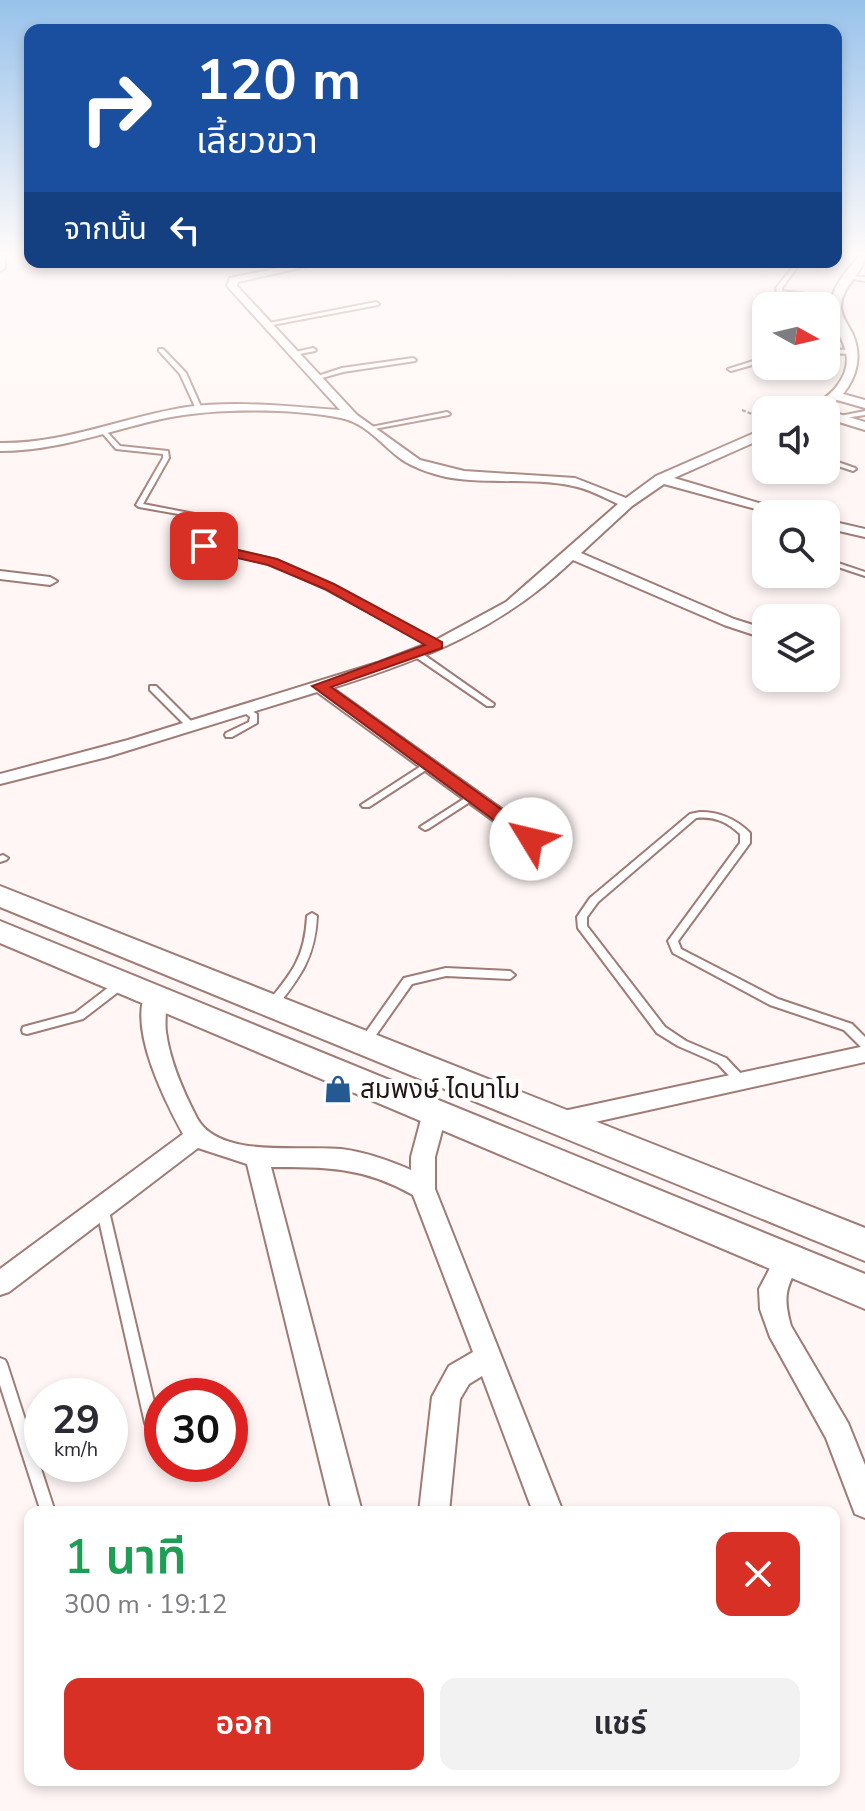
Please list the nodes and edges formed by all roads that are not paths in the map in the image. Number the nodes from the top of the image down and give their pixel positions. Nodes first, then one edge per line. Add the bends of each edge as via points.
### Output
1 (282, 340) edge
2 (848, 340) edge
3 (161, 350) dead end
4 (313, 350) dead end
5 (294, 353) junction
6 (840, 355) edge
7 (852, 358) junction
8 (413, 360) dead end
9 (752, 363) edge
10 (865, 365) edge
11 (731, 369) dead end
12 (315, 378) junction
13 (835, 396) edge
14 (840, 397) edge
15 (865, 404) edge
16 (199, 409) junction
17 (865, 413) edge
18 (447, 414) dead end
19 (840, 415) edge
20 (352, 416) junction
21 (840, 418) edge
22 (865, 426) edge
23 (374, 427) junction
24 (105, 433) junction
25 (752, 441) edge
26 (0, 447) edge
27 (840, 465) edge
28 (853, 469) dead end
29 (661, 479) junction
30 (627, 503) junction
31 (752, 504) edge
32 (840, 528) edge
33 (865, 533) edge
34 (569, 553) junction
35 (840, 566) edge
36 (865, 574) edge
37 (0, 575) edge
38 (50, 581) dead end
39 (752, 629) edge
40 (437, 645) junction
41 (417, 654) junction
42 (319, 686) junction
43 (153, 688) dead end
44 (490, 704) dead end
45 (244, 709) junction
46 (191, 726) junction
47 (229, 735) dead end
48 (429, 764) junction
49 (0, 779) edge
50 (473, 796) junction
51 (366, 805) dead end
52 (425, 827) dead end
53 (531, 839) dead end
54 (0, 896) edge
55 (312, 916) dead end
56 (5, 938) edge
57 (510, 975) dead end
58 (140, 988) junction
59 (270, 1007) junction
60 (27, 1030) dead end
61 (363, 1044) junction
62 (865, 1044) edge
63 (865, 1054) edge
64 (741, 1081) junction
65 (435, 1112) junction
66 (559, 1121) junction
67 (196, 1137) junction
68 (257, 1157) junction
69 (423, 1189) junction
70 (102, 1207) junction
71 (865, 1245) edge
72 (788, 1259) junction
73 (0, 1284) edge
74 (865, 1292) edge
75 (488, 1357) junction
76 (0, 1364) edge
77 (144, 1388) edge
78 (865, 1504) edge
79 (46, 1506) edge
80 (345, 1506) edge
81 (435, 1506) edge
82 (546, 1506) edge

1 - 5 street
2 - 7 street
3 - 16 lane via 183,373
4 - 5 lane
5 - 12 street
6 - 7 lane
7 - 10 street
7 - 13 street via 847,383
8 - 12 lane
9 - 11 lane
12 - 20 street
14 - 15 street
16 - 20 street
16 - 24 street
17 - 19 lane
18 - 23 lane
20 - 23 street
21 - 22 street
23 - 30 street via 396,451 428,468 576,482
24 - 26 street
24 - 40 lane via 118,448 166,452 139,505 198,516 199,542 204,546 272,562
25 - 29 street
27 - 28 lane
29 - 30 street
29 - 31 street
30 - 34 street
32 - 33 street
34 - 39 street
34 - 40 street via 496,616
35 - 36 lane
37 - 38 street
40 - 41 street
41 - 42 street
41 - 44 lane
42 - 45 street
42 - 48 street
43 - 46 lane
45 - 46 street
45 - 47 lane via 254,716 253,723
46 - 49 street
48 - 50 street
48 - 51 lane
50 - 52 lane
50 - 53 street
54 - 59 main road
55 - 59 lane via 308,953
56 - 58 main road
57 - 61 lane via 446,972 408,981
58 - 60 lane via 79,1016
58 - 65 main road
58 - 67 street via 176,1100
59 - 61 main road
61 - 66 main road
62 - 64 lane via 840,1023 774,1002 677,951 673,941 745,843 745,833 724,818 693,816 594,900 582,926 661,1030 672,1040 730,1064
63 - 64 street
64 - 66 street
65 - 69 street via 423,1157
65 - 72 main road
66 - 71 main road
67 - 68 street
67 - 70 street
68 - 69 street via 374,1163
68 - 80 street
69 - 75 street
70 - 73 street
70 - 77 lane
72 - 74 main road
72 - 78 street via 772,1289 779,1329 838,1432
75 - 81 street via 459,1375 446,1397
75 - 82 street
76 - 79 lane

